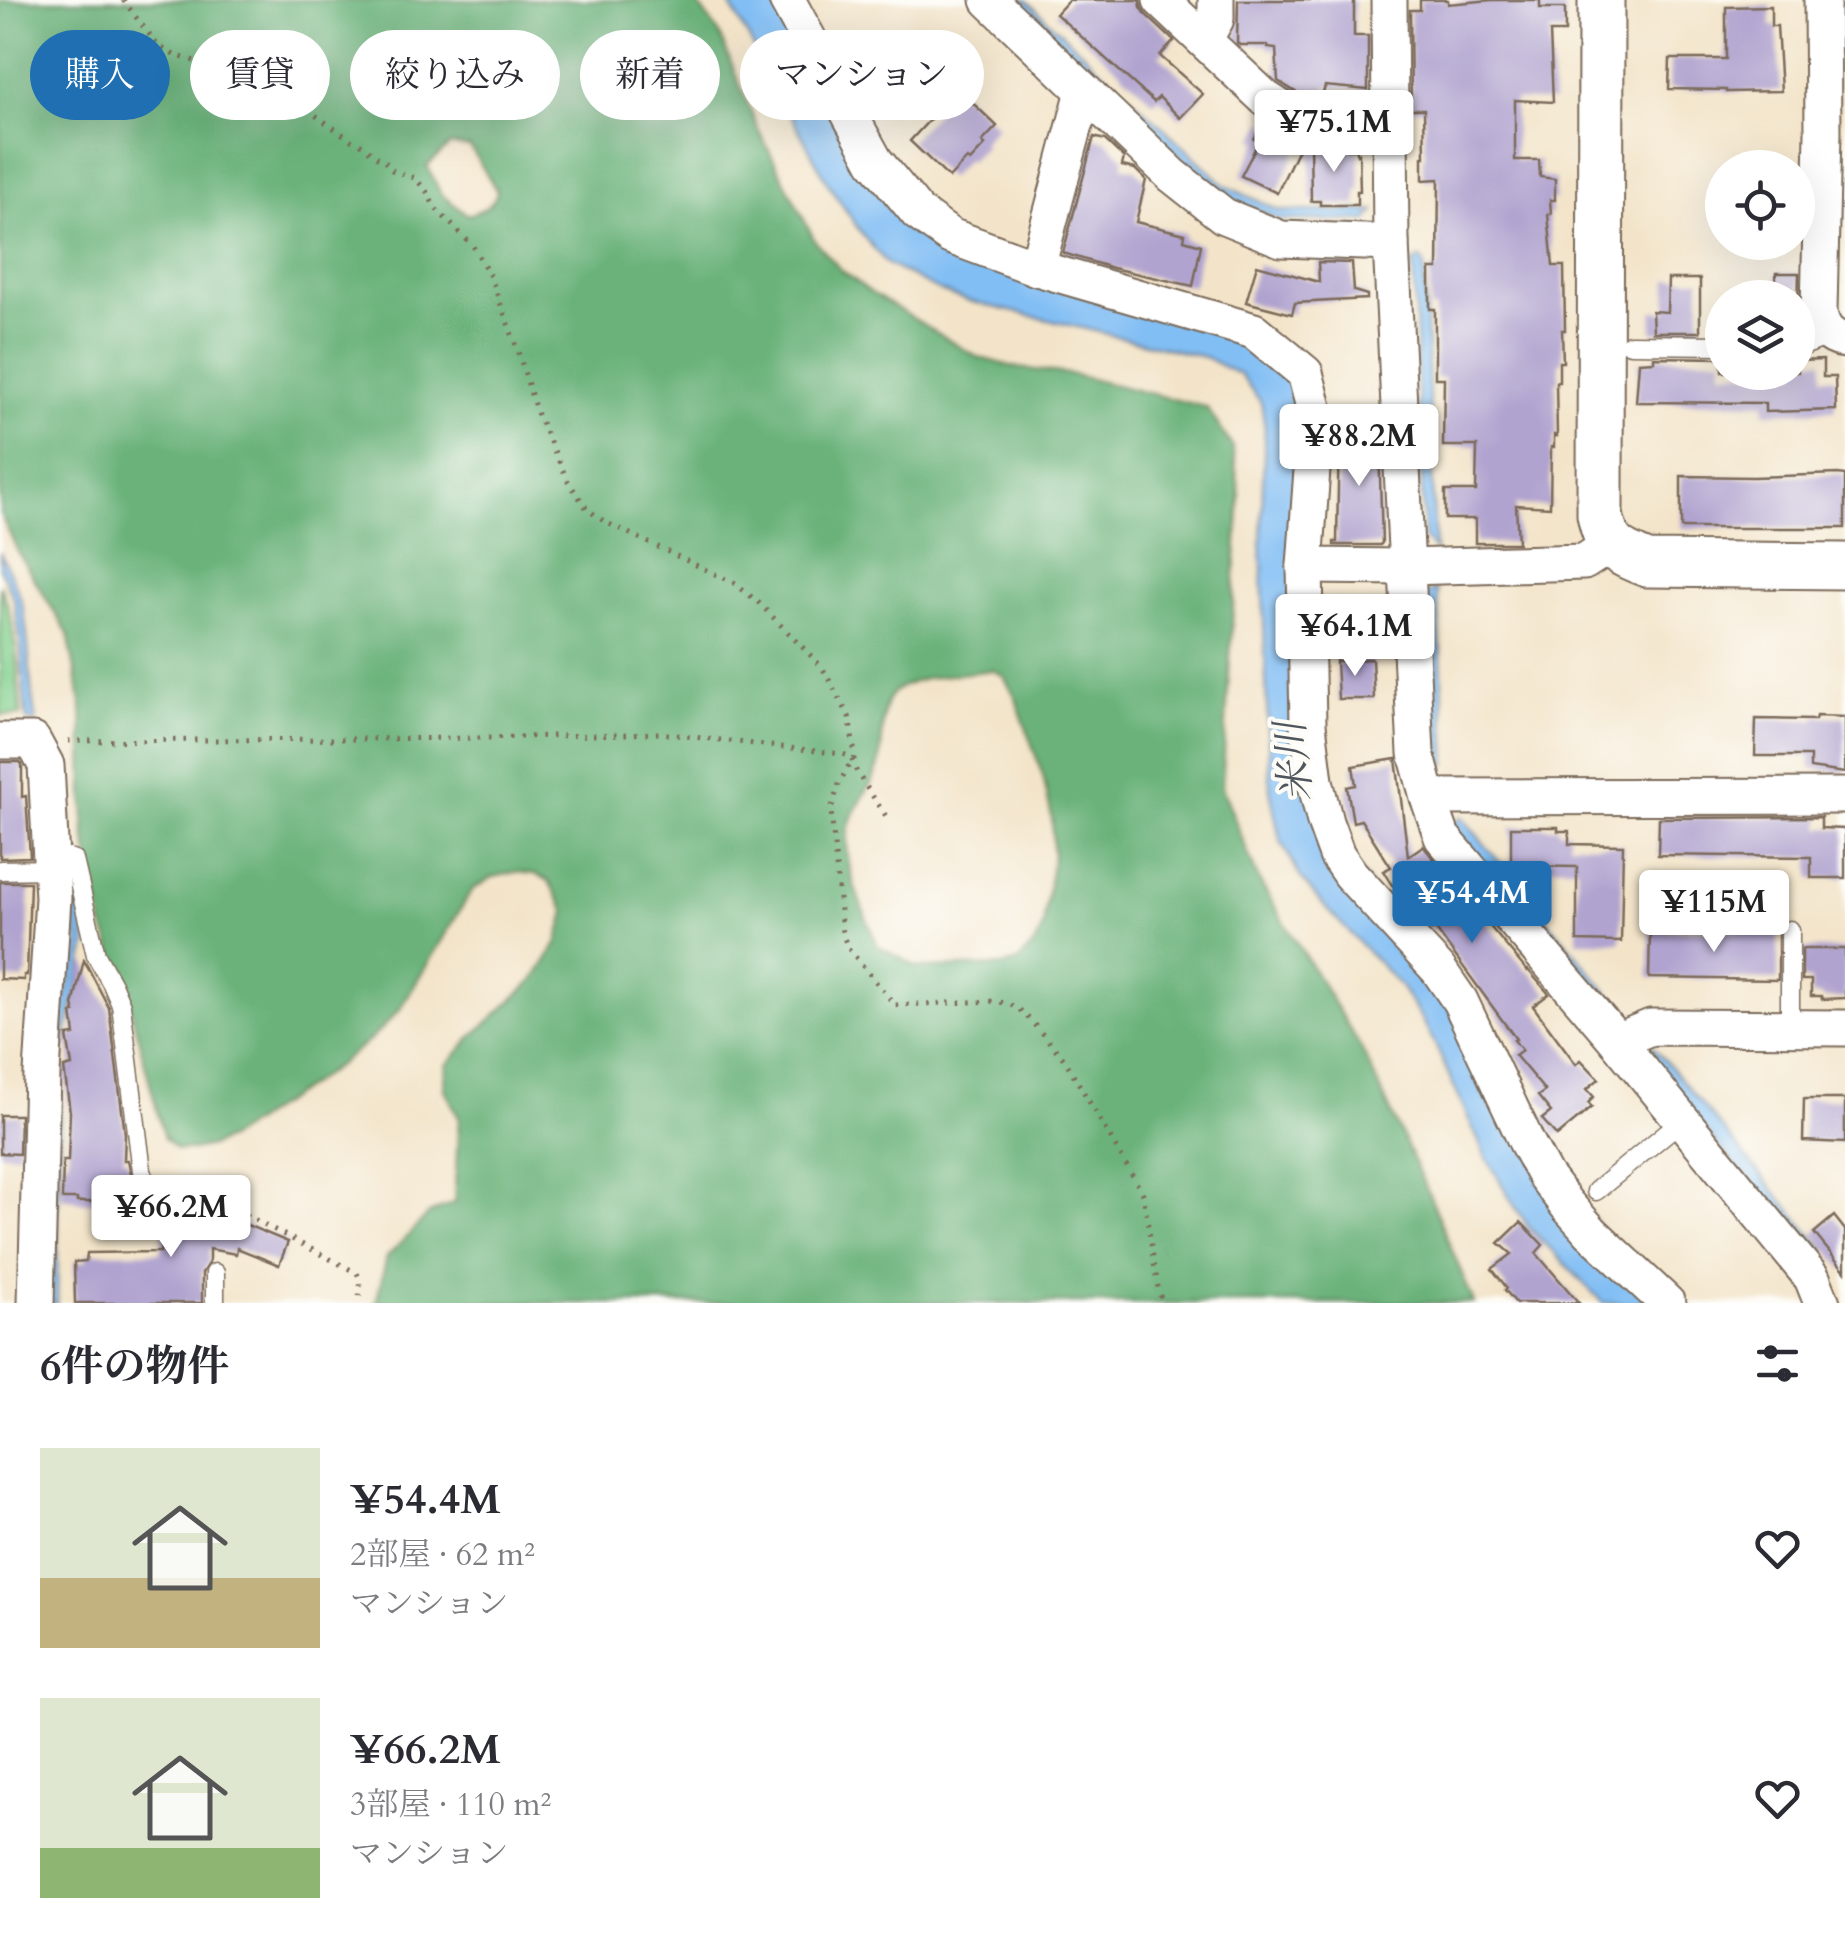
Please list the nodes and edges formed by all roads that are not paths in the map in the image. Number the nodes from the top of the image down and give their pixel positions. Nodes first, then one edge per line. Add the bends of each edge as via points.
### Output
1 (787, 0) edge
2 (989, 0) edge
3 (1161, 0) edge
4 (1216, 0) edge
5 (1389, 0) edge
6 (1602, 0) edge
7 (1822, 0) edge
8 (1204, 40) junction
9 (1084, 91) junction
10 (1389, 124) junction
11 (1834, 132) edge
12 (1391, 242) junction
13 (1037, 268) junction
14 (1825, 340) edge
15 (1630, 344) dead end
16 (1705, 344) edge
17 (1610, 545) junction
18 (1305, 566) junction
19 (1845, 566) edge
20 (1407, 567) junction
21 (0, 740) edge
22 (1845, 796) edge
23 (1428, 797) junction
24 (51, 860) junction
25 (0, 870) edge
26 (1790, 930) dead end
27 (1790, 1028) junction
28 (1845, 1028) edge
29 (1617, 1041) junction
30 (1682, 1120) junction
31 (1596, 1191) dead end
32 (210, 1194) road end
33 (215, 1273) dead end
34 (1826, 1286) edge
35 (36, 1303) edge
36 (215, 1303) edge
37 (1667, 1303) edge

1 - 13 street via 874,161 918,213 950,236
2 - 9 street
3 - 8 street
4 - 8 street via 1216,19
5 - 10 street
6 - 17 street via 1600,514
7 - 11 street
8 - 10 street via 1293,116 1324,124
9 - 12 street via 1224,216 1281,238
9 - 13 street
10 - 12 street
11 - 14 street via 1819,311
12 - 20 street
13 - 18 street via 1254,331 1305,373 1316,415
15 - 16 lane
17 - 19 street via 1647,564
17 - 20 street via 1584,562
18 - 20 street
18 - 37 street via 1308,725 1315,781 1337,855 1460,1002 1526,1141 1568,1206
20 - 23 street via 1416,753
21 - 24 street via 33,741 46,765
22 - 23 street
23 - 29 street via 1442,838
24 - 25 lane
24 - 32 lane via 74,860 96,955 121,1005 146,1182
24 - 35 street
26 - 27 lane
27 - 28 street
27 - 29 street via 1650,1027
29 - 30 street
30 - 31 lane
30 - 34 street
33 - 36 lane

